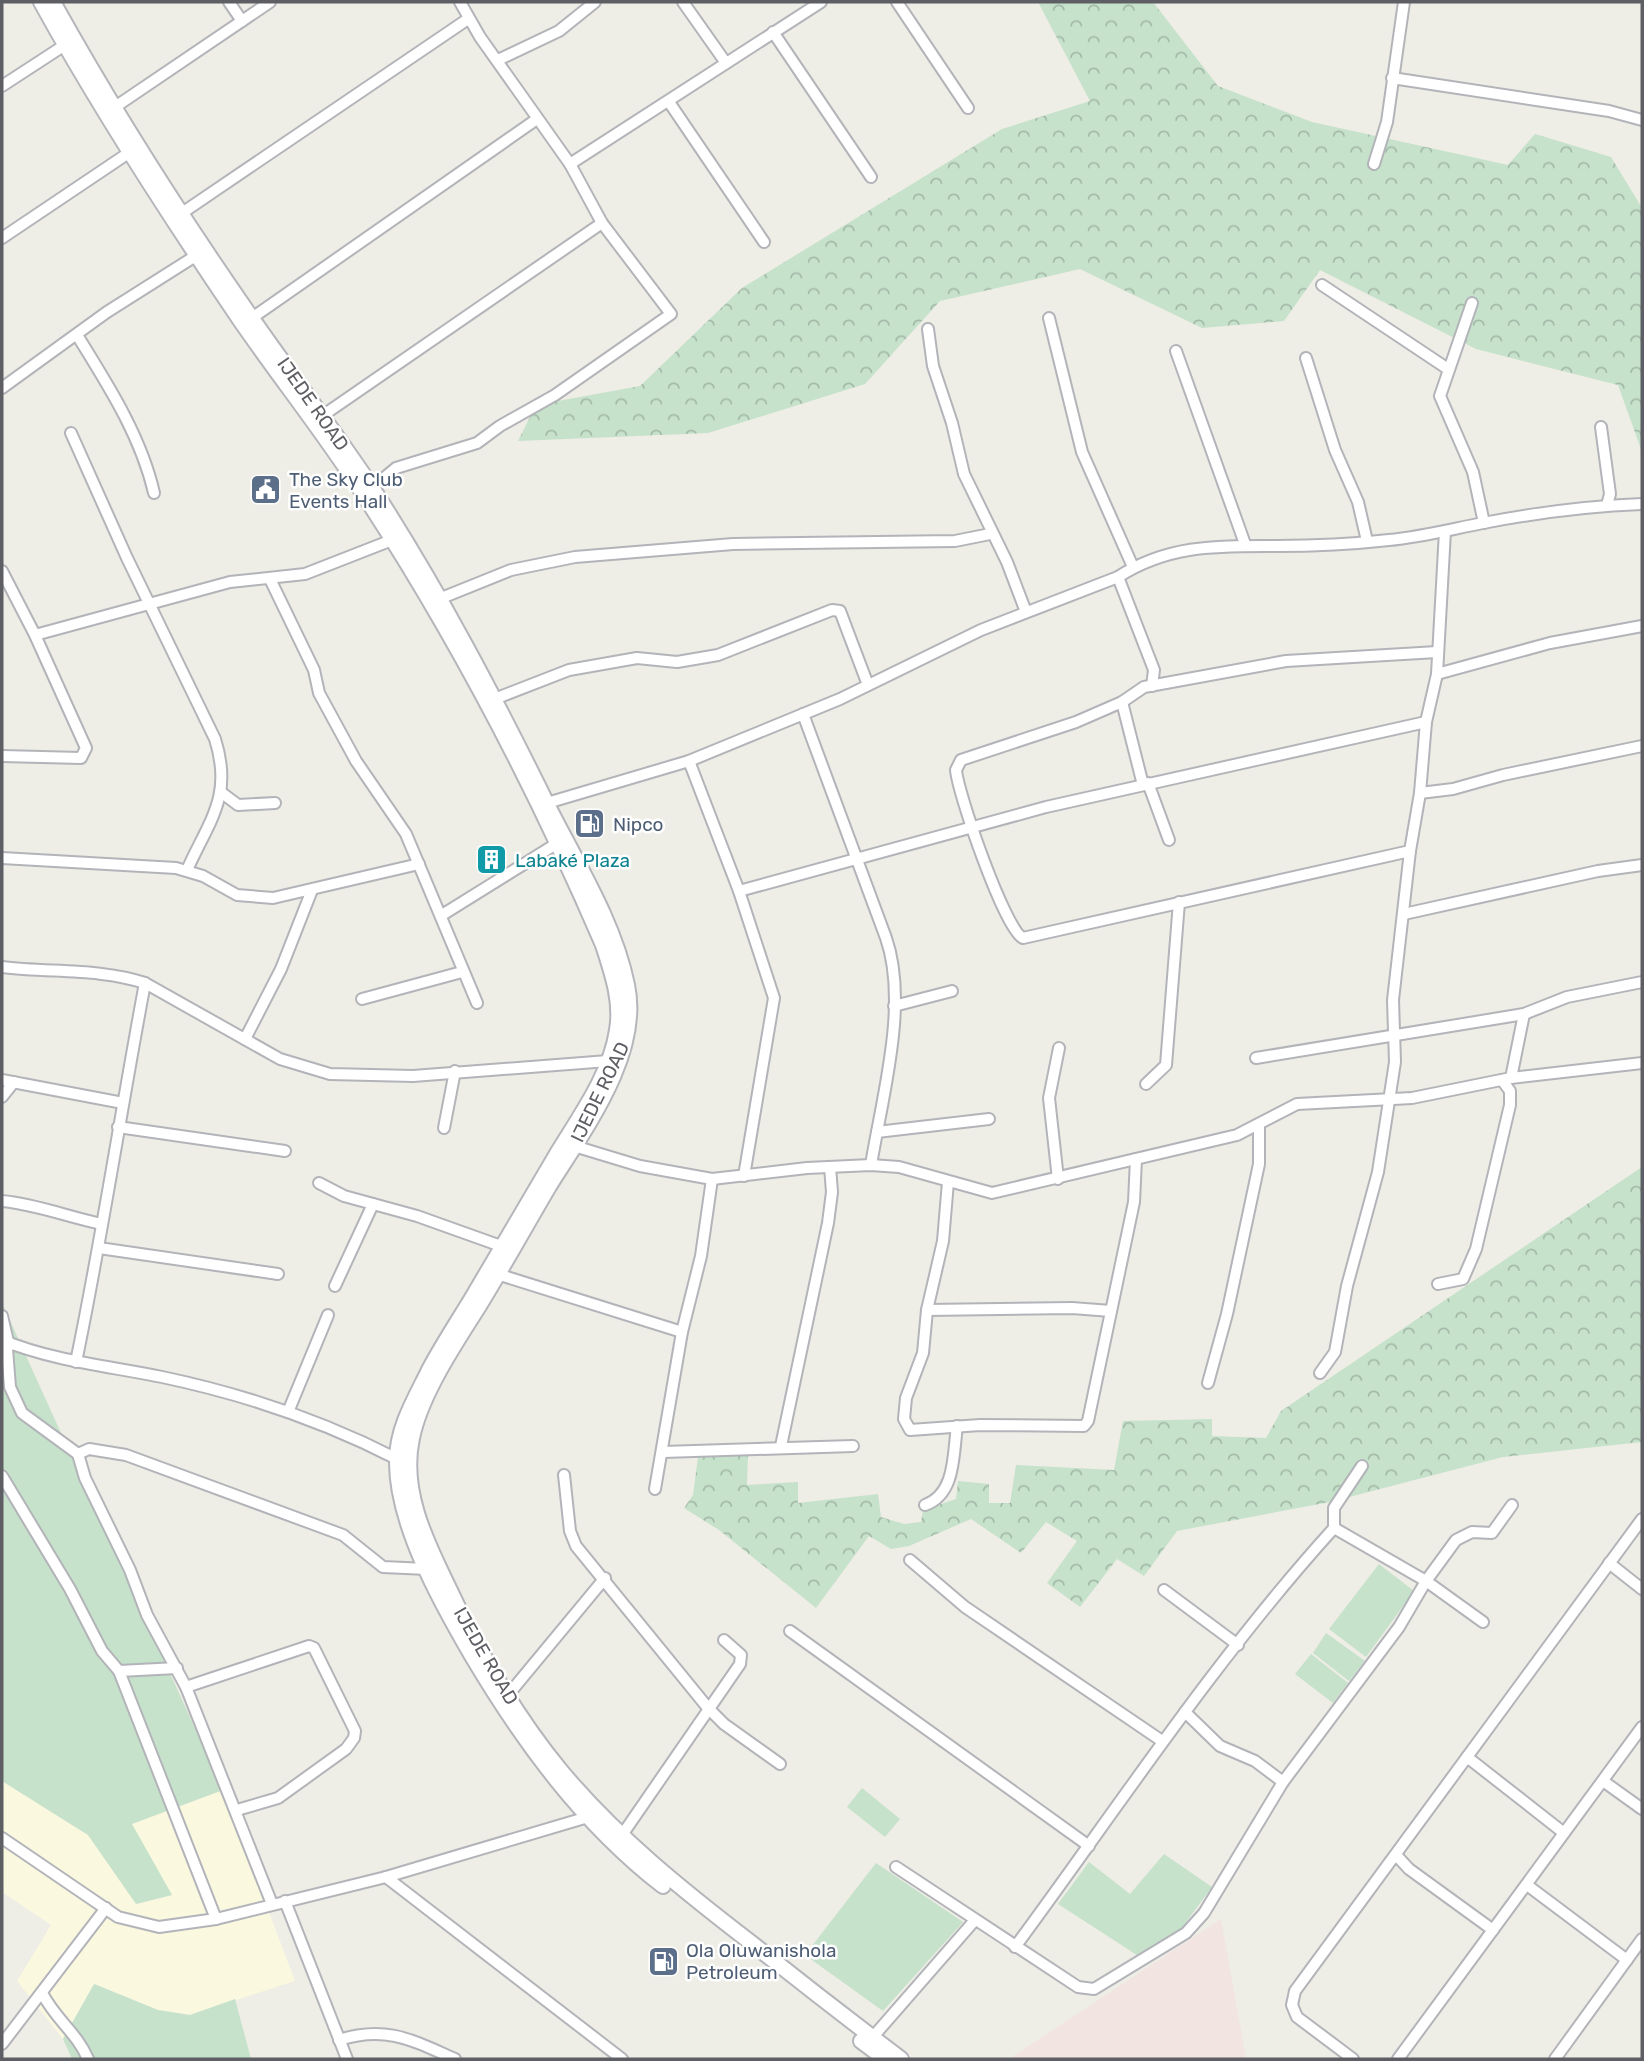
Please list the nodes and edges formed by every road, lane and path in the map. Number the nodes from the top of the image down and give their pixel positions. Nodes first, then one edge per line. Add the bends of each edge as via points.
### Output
1 (41, 2) edge
2 (53, 2) edge
3 (229, 2) edge
4 (270, 2) edge
5 (460, 2) edge
6 (595, 2) edge
7 (683, 2) edge
8 (821, 2) edge
9 (897, 2) edge
10 (1404, 2) edge
11 (468, 19) junction
12 (242, 21) junction
13 (773, 32) junction
14 (69, 42) junction
15 (498, 60) junction
16 (726, 63) junction
17 (1392, 78) junction
18 (2, 86) edge
19 (669, 102) junction
20 (115, 107) junction
21 (968, 108) dead end
22 (537, 119) junction
23 (1642, 120) edge
24 (130, 152) junction
25 (570, 164) junction
26 (1374, 164) dead end
27 (872, 177) dead end
28 (182, 213) junction
29 (602, 222) junction
30 (2, 237) edge
31 (764, 242) dead end
32 (197, 255) junction
33 (1322, 285) dead end
34 (1472, 303) dead end
35 (252, 318) junction
36 (1049, 318) dead end
37 (928, 330) dead end
38 (77, 335) junction
39 (1176, 351) dead end
40 (1306, 358) dead end
41 (1448, 369) junction
42 (2, 388) edge
43 (322, 416) junction
44 (1601, 426) dead end
45 (71, 433) dead end
46 (372, 488) junction
47 (154, 493) dead end
48 (1642, 504) edge
49 (1606, 505) junction
50 (1484, 523) junction
51 (1446, 531) junction
52 (990, 534) junction
53 (392, 540) junction
54 (1367, 541) junction
55 (1245, 544) junction
56 (1133, 567) junction
57 (2, 571) edge
58 (1118, 577) junction
59 (270, 579) junction
60 (439, 599) junction
61 (149, 605) junction
62 (1026, 611) junction
63 (1642, 626) edge
64 (35, 635) junction
65 (1437, 652) junction
66 (1437, 674) junction
67 (868, 685) junction
68 (1152, 686) junction
69 (497, 698) junction
70 (1122, 702) junction
71 (803, 714) junction
72 (1426, 722) junction
73 (1642, 746) edge
74 (2, 756) edge
75 (690, 761) junction
76 (1145, 784) junction
77 (222, 793) junction
78 (1420, 793) junction
79 (275, 803) dead end
80 (547, 803) junction
81 (974, 829) junction
82 (1169, 839) dead end
83 (556, 845) junction
84 (1410, 850) junction
85 (2, 858) edge
86 (857, 860) junction
87 (419, 864) junction
88 (1642, 865) edge
89 (187, 870) junction
90 (312, 890) junction
91 (739, 891) junction
92 (1179, 902) junction
93 (442, 915) junction
94 (1404, 915) junction
95 (2, 967) edge
96 (462, 972) junction
97 (1642, 982) edge
98 (145, 984) junction
99 (952, 991) dead end
100 (362, 999) dead end
101 (477, 1003) dead end
102 (894, 1006) junction
103 (1524, 1014) junction
104 (1392, 1035) junction
105 (245, 1039) junction
106 (1059, 1048) dead end
107 (1256, 1058) dead end
108 (608, 1061) junction
109 (1642, 1063) edge
110 (455, 1072) junction
111 (1507, 1079) junction
112 (8, 1081) edge
113 (1146, 1084) dead end
114 (2, 1097) edge
115 (1388, 1099) junction
116 (123, 1103) junction
117 (989, 1119) dead end
118 (1259, 1125) junction
119 (118, 1127) junction
120 (444, 1128) dead end
121 (877, 1132) junction
122 (574, 1146) junction
123 (285, 1151) dead end
124 (1136, 1159) junction
125 (871, 1165) junction
126 (830, 1167) junction
127 (744, 1176) junction
128 (712, 1179) junction
129 (1058, 1179) junction
130 (948, 1182) junction
131 (319, 1183) dead end
132 (2, 1201) edge
133 (373, 1204) junction
134 (102, 1224) junction
135 (501, 1246) junction
136 (99, 1248) junction
137 (278, 1274) dead end
138 (497, 1274) junction
139 (1438, 1284) dead end
140 (335, 1286) dead end
141 (927, 1310) junction
142 (1111, 1311) junction
143 (328, 1315) dead end
144 (2, 1316) edge
145 (682, 1332) junction
146 (5, 1348) edge
147 (76, 1362) junction
148 (1320, 1373) dead end
149 (1208, 1383) dead end
150 (288, 1412) junction
151 (957, 1426) junction
152 (781, 1446) junction
153 (853, 1446) dead end
154 (663, 1452) junction
155 (78, 1454) junction
156 (397, 1459) junction
157 (1362, 1466) dead end
158 (564, 1475) dead end
159 (2, 1476) edge
160 (654, 1489) dead end
161 (925, 1505) dead end
162 (1512, 1505) dead end
163 (1642, 1519) edge
164 (1334, 1528) junction
165 (910, 1560) dead end
166 (1609, 1563) junction
167 (427, 1569) junction
168 (605, 1578) junction
169 (1426, 1581) junction
170 (1642, 1589) edge
171 (1164, 1590) dead end
172 (1483, 1622) dead end
173 (790, 1632) dead end
174 (724, 1640) dead end
175 (1238, 1645) junction
176 (177, 1668) junction
177 (119, 1671) junction
178 (186, 1686) junction
179 (508, 1695) junction
180 (708, 1708) junction
181 (1185, 1712) junction
182 (1642, 1727) edge
183 (1162, 1741) junction
184 (1467, 1757) junction
185 (780, 1764) dead end
186 (1603, 1781) junction
187 (1283, 1782) junction
188 (1642, 1809) edge
189 (237, 1810) junction
190 (588, 1817) junction
191 (1564, 1833) junction
192 (622, 1835) junction
193 (2, 1838) edge
194 (1089, 1846) junction
195 (1396, 1855) junction
196 (895, 1867) dead end
197 (386, 1877) junction
198 (1527, 1885) junction
199 (285, 1901) junction
200 (272, 1904) junction
201 (106, 1908) junction
202 (216, 1919) junction
203 (975, 1920) junction
204 (1493, 1930) junction
205 (1642, 1939) edge
206 (1015, 1947) junction
207 (1627, 1960) junction
208 (42, 1993) junction
209 (873, 2038) junction
210 (3, 2040) edge
211 (339, 2040) junction
212 (88, 2059) edge
213 (348, 2059) edge
214 (455, 2059) edge
215 (622, 2059) edge
216 (885, 2059) edge
217 (901, 2059) edge
218 (1353, 2059) edge
219 (1398, 2059) edge
220 (1555, 2059) edge

1 - 14 main road, IJEDE ROAD
2 - 14 main road, IJEDE ROAD
3 - 12 street
4 - 12 street
5 - 11 street
6 - 15 street via 559,31
7 - 16 street
8 - 13 street
9 - 21 street
10 - 17 street
11 - 15 street
11 - 28 street
12 - 20 street
13 - 16 street
13 - 27 street
14 - 18 street
14 - 20 main road, IJEDE ROAD
14 - 24 main road, IJEDE ROAD
15 - 22 street
16 - 19 street
17 - 23 street
17 - 26 street via 1387,121
19 - 25 street
19 - 31 street
20 - 28 main road, IJEDE ROAD
22 - 25 street
22 - 35 street
24 - 30 street
24 - 32 main road, IJEDE ROAD
25 - 29 street
28 - 35 main road, IJEDE ROAD
29 - 43 street
29 - 46 street via 671,314 477,443 396,468
32 - 38 street
32 - 53 main road, IJEDE ROAD
33 - 41 street
34 - 41 street
35 - 43 main road, IJEDE ROAD
36 - 56 street via 1082,452
37 - 52 street via 933,366 962,470
38 - 42 street
38 - 47 street via 136,440
39 - 55 street
40 - 54 street via 1335,450 1358,502
41 - 50 street via 1441,404 1473,472
43 - 46 main road, IJEDE ROAD
44 - 49 street via 1610,494
45 - 61 street
46 - 60 main road, IJEDE ROAD
48 - 49 street
49 - 50 street
50 - 51 street
51 - 54 street
51 - 65 street
52 - 60 street via 955,541 733,544 575,557 511,570
52 - 62 street via 1007,562
53 - 59 street via 305,574
53 - 83 main road, IJEDE ROAD via 486,701
54 - 55 street
55 - 56 street via 1197,547
56 - 58 street
57 - 64 street
58 - 62 street
58 - 68 street via 1154,670
59 - 61 street via 230,582
59 - 87 street via 314,670 319,693 356,761 406,834
60 - 69 main road, IJEDE ROAD
61 - 64 street
61 - 77 street via 215,739 222,760
62 - 67 street
63 - 66 street via 1550,643
64 - 74 street via 86,748 81,758
65 - 66 street
65 - 68 street via 1286,661
66 - 72 street
67 - 69 street via 839,611 832,610 718,655 677,662 637,658 569,670
67 - 71 street
68 - 70 street
69 - 80 main road, IJEDE ROAD
70 - 76 street
70 - 81 street via 1034,738 961,760 956,775
71 - 75 street
71 - 86 street
72 - 76 street
72 - 78 street
73 - 78 street
75 - 80 street
75 - 91 street
76 - 81 street
76 - 82 street
77 - 79 street via 238,805
77 - 89 street
78 - 84 street
80 - 122 main road, IJEDE ROAD via 614,943 630,1010 624,1051
81 - 86 street
81 - 92 street via 992,882 1019,937
83 - 93 street
83 - 108 main road, IJEDE ROAD via 603,945 616,986 617,1031
84 - 92 street
84 - 94 street
85 - 89 street
86 - 91 street
86 - 102 street via 893,959
87 - 90 street
87 - 93 street
88 - 94 street
89 - 90 street via 237,895 274,898
90 - 105 street via 281,969
91 - 127 street via 774,998
92 - 113 street via 1166,1065
93 - 96 street
94 - 104 street
95 - 98 street via 49,973 102,972
96 - 100 street
96 - 101 street
97 - 103 street via 1567,997
98 - 105 street
98 - 116 street
99 - 102 street
102 - 121 street
103 - 104 street
103 - 111 street
104 - 107 street
104 - 115 street via 1395,1062
105 - 110 street via 298,1066 345,1077
106 - 129 street via 1049,1098
108 - 110 street
108 - 135 main road, IJEDE ROAD
109 - 111 street
110 - 120 street
111 - 115 street via 1434,1095
111 - 139 street via 1510,1105 1476,1249 1464,1279
112 - 114 street
112 - 116 street
115 - 118 street via 1297,1104
115 - 148 street via 1378,1172 1347,1286 1335,1353
116 - 119 street
117 - 121 street
118 - 124 street via 1237,1135
118 - 149 street via 1259,1164
119 - 123 street
119 - 134 street
121 - 125 street
122 - 128 street via 640,1166
122 - 138 main road, IJEDE ROAD
124 - 129 street
124 - 142 street via 1134,1202
125 - 126 street
125 - 130 street via 899,1167
126 - 127 street
126 - 152 street via 828,1223
127 - 128 street
128 - 145 street via 701,1256
129 - 130 street via 992,1193
130 - 141 street via 943,1241
131 - 133 street
132 - 134 street
133 - 135 street
133 - 140 street
134 - 136 street
135 - 156 main road, IJEDE ROAD via 414,1402
136 - 137 street
136 - 147 street
138 - 145 street
138 - 179 main road, IJEDE ROAD via 452,1348 413,1432 408,1459 414,1505 438,1566
141 - 142 street
141 - 151 street via 923,1353 905,1398 904,1419 910,1430
142 - 151 street via 1084,1426
143 - 150 street
144 - 146 street
145 - 154 street
146 - 147 street
146 - 155 street via 10,1387 22,1413
147 - 150 street via 163,1377
150 - 156 street via 348,1434
151 - 161 street via 946,1490
152 - 153 street
152 - 154 street
154 - 160 street
155 - 167 street via 89,1449 126,1455 343,1535 383,1567
155 - 176 street via 147,1615
156 - 167 main road, IJEDE ROAD via 403,1507
157 - 164 street via 1334,1508
158 - 168 street via 570,1531 576,1546
159 - 177 street via 102,1651
162 - 169 street via 1492,1533 1472,1532 1456,1540
163 - 166 street
164 - 169 street
164 - 175 street
165 - 183 street via 965,1606
166 - 170 street
166 - 184 street
167 - 190 main road, IJEDE ROAD via 497,1699
168 - 179 street
168 - 180 street
169 - 172 street
169 - 187 street via 1399,1627
171 - 175 street
173 - 194 street
174 - 180 street via 742,1660
175 - 181 street
176 - 177 street
176 - 178 street
177 - 202 street
178 - 189 street
178 - 189 street via 312,1647 355,1731 346,1749 278,1798
179 - 192 main road, IJEDE ROAD via 559,1768
180 - 185 street
180 - 192 street
181 - 183 street
181 - 187 street via 1220,1746 1255,1761
182 - 186 street
183 - 194 street
184 - 191 street
184 - 195 street
186 - 188 street
186 - 191 street
187 - 206 street via 1204,1913 1186,1933 1157,1952 1087,1990
189 - 200 street
190 - 197 street
190 - 216 main road, IJEDE ROAD via 653,1879
191 - 198 street
192 - 209 main road, IJEDE ROAD via 662,1874
193 - 201 street
194 - 206 street
195 - 204 street
195 - 218 street via 1295,1992 1292,2005 1297,2017
196 - 203 street
197 - 199 street
197 - 215 street
198 - 204 street
198 - 207 street
199 - 200 street
199 - 211 street
200 - 202 street
201 - 202 street via 118,1917 159,1927
201 - 208 street
203 - 206 street
203 - 209 street
204 - 219 street
205 - 207 street
207 - 220 street
208 - 210 street
208 - 212 street via 53,2015 75,2036
209 - 217 main road, IJEDE ROAD
211 - 213 street
211 - 214 street via 373,2032 398,2035

